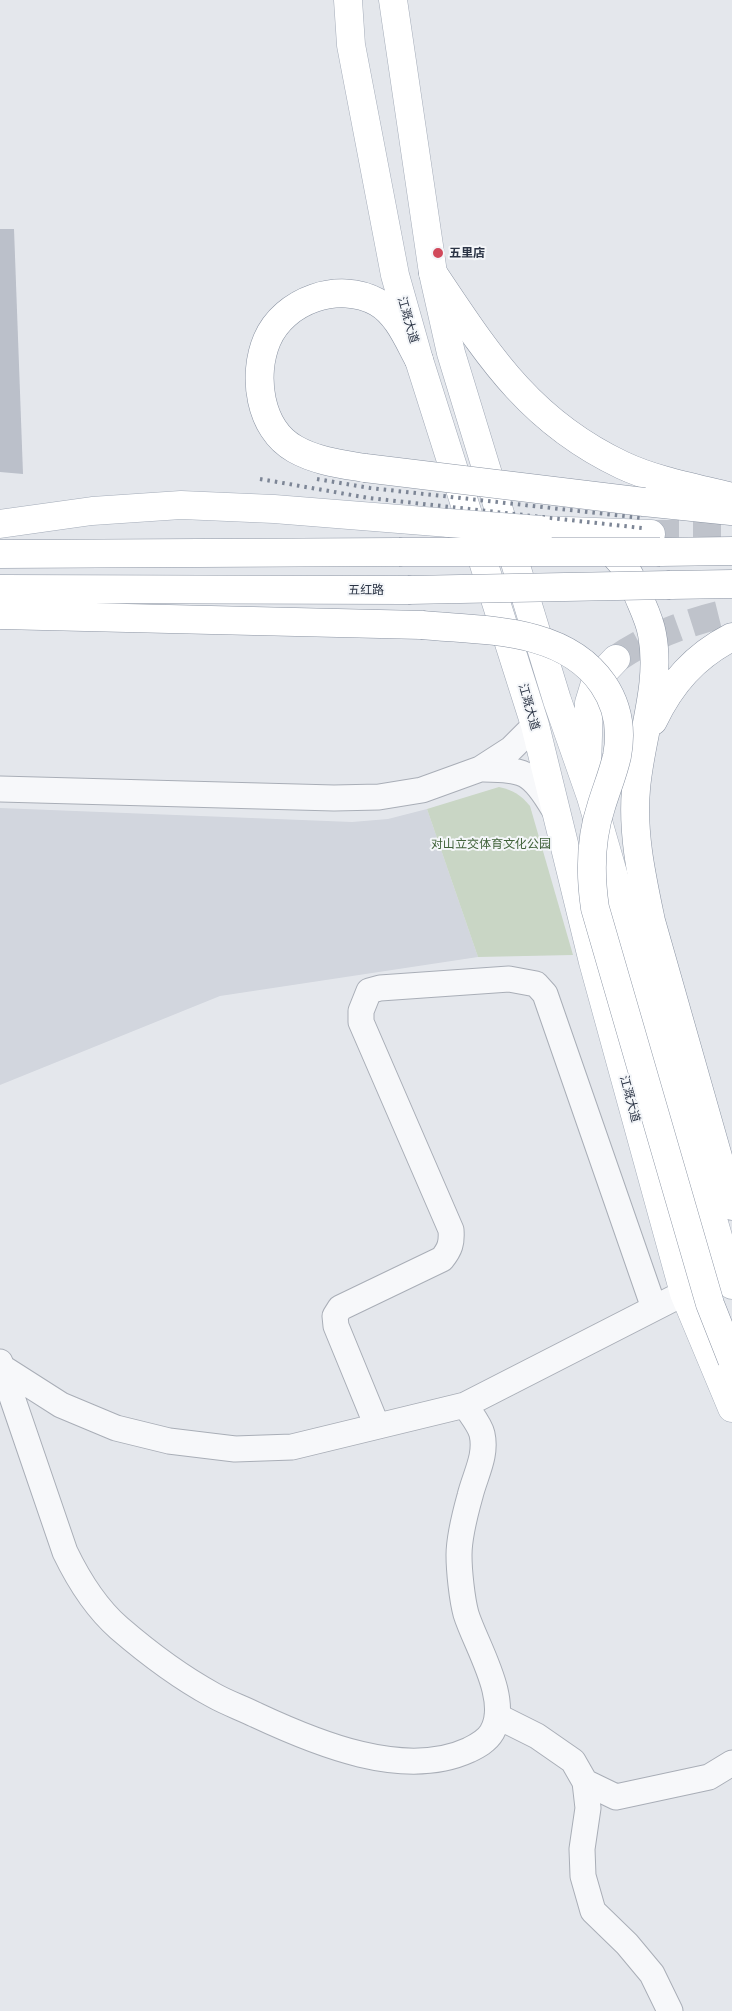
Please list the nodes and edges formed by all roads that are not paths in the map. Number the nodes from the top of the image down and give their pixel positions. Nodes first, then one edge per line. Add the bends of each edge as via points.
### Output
1 (348, 0) edge
2 (393, 0) edge
3 (433, 273) junction
4 (420, 360) junction
5 (732, 497) edge
6 (732, 512) edge
7 (0, 524) edge
8 (573, 532) junction
9 (655, 543) junction
10 (732, 551) edge
11 (0, 554) edge
12 (732, 584) edge
13 (0, 589) edge
14 (0, 615) edge
15 (732, 637) edge
16 (616, 659) tunnel mouth
17 (535, 725) junction
18 (640, 758) junction
19 (480, 769) junction
20 (587, 786) junction
21 (0, 789) edge
22 (558, 818) junction
23 (732, 1206) edge
24 (732, 1285) edge
25 (684, 1293) junction
26 (654, 1308) junction
27 (732, 1360) edge
28 (1, 1365) edge
29 (464, 1405) junction
30 (732, 1408) edge
31 (377, 1426) junction
32 (497, 1716) junction
33 (732, 1763) edge
34 (584, 1782) junction
35 (670, 2011) edge

1 - 4 main road, 江溉大道 via 351,45 395,275
2 - 3 main road
3 - 5 main road via 488,355 529,403 570,435 623,466
3 - 20 main road via 451,353 557,700
4 - 6 main road, bridge via 394,316 377,302 351,294 329,294 304,302 282,316 267,340 260,370 262,401 270,426 294,449 325,461
4 - 17 main road, 江溉大道
7 - 8 main road, bridge via 92,511 181,505
8 - 9 main road
8 - 18 main road via 597,540 620,559 634,584 652,633 654,677
9 - 10 main road
9 - 11 main road, bridge via 399,552
12 - 13 main road, 五红路, bridge via 408,590
14 - 27 main road, bridge via 422,625 529,637 577,656 594,672 616,708 620,728 617,755 600,808 591,865 595,908 710,1304
15 - 18 main road via 691,664 673,684 651,723
16 - 20 main road via 596,680 589,703
17 - 19 street via 511,749
17 - 22 main road, 江溉大道
18 - 23 main road via 635,812 643,884
19 - 21 street via 422,790 379,797
19 - 22 street via 527,774 540,786
20 - 24 main road
22 - 25 main road, 江溉大道 via 593,962
25 - 26 street
25 - 30 main road, 江溉大道
26 - 29 street
26 - 31 street via 545,994 536,984 509,979 369,990 361,1011 361,1022 452,1230 449,1250 442,1259 340,1308 335,1316 336,1326
28 - 31 street via 61,1405 116,1428 169,1441 235,1449 292,1447
28 - 32 street via 65,1552 77,1577 94,1602 145,1649 213,1695 318,1742 373,1757 420,1762 453,1758 478,1746 492,1733
29 - 31 street
29 - 32 street via 482,1433 482,1458 470,1495 459,1554 466,1613 493,1682
32 - 34 street via 537,1736 573,1761
33 - 34 street via 709,1777 616,1797
34 - 35 street via 588,1808 582,1849 583,1876 594,1911 652,1974

